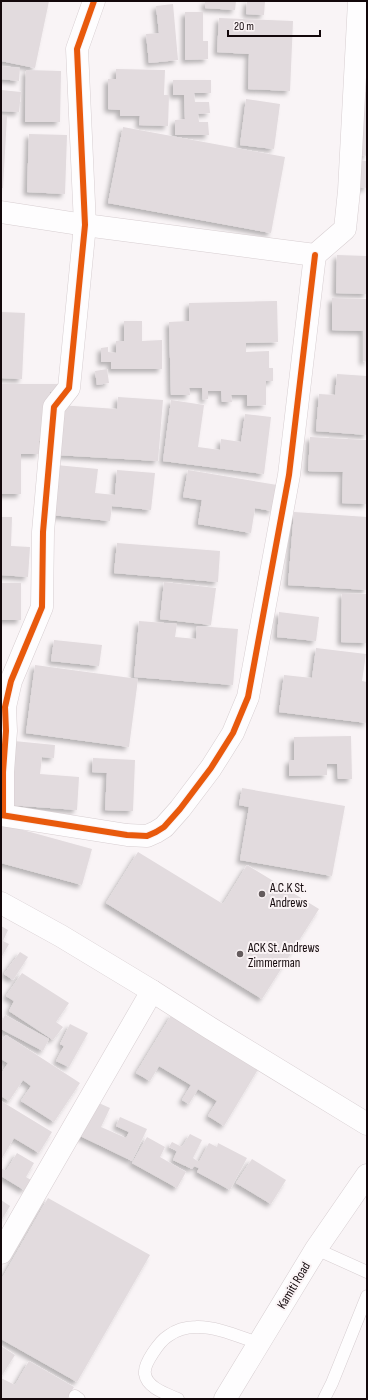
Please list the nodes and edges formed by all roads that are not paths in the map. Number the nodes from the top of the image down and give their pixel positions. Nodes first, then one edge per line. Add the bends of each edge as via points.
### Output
1 (94, 1) edge
2 (360, 1) edge
3 (1, 212) edge
4 (85, 225) junction
5 (315, 255) junction
6 (2, 815) edge
7 (1, 903) edge
8 (152, 991) junction
9 (367, 1124) edge
10 (367, 1175) edge
11 (316, 1249) junction
12 (1, 1253) edge
13 (367, 1272) edge
14 (367, 1296) edge
15 (258, 1343) junction
16 (178, 1399) edge
17 (225, 1399) edge
18 (324, 1399) edge

1 - 4 street via 76,49
2 - 5 street via 345,229
3 - 4 street
4 - 5 street
4 - 6 street via 69,388 54,407 43,532 42,606 11,681 5,707
5 - 6 street via 289,475 248,697 233,733 180,809 164,826 147,836
7 - 8 street
8 - 9 street
8 - 12 street
10 - 11 street, Kamiti Road
11 - 13 lane
11 - 15 street, Kamiti Road
14 - 18 lane
15 - 16 lane via 210,1328 198,1327 179,1330 167,1336 151,1356 145,1367 145,1375 150,1383
15 - 17 street, Kamiti Road

